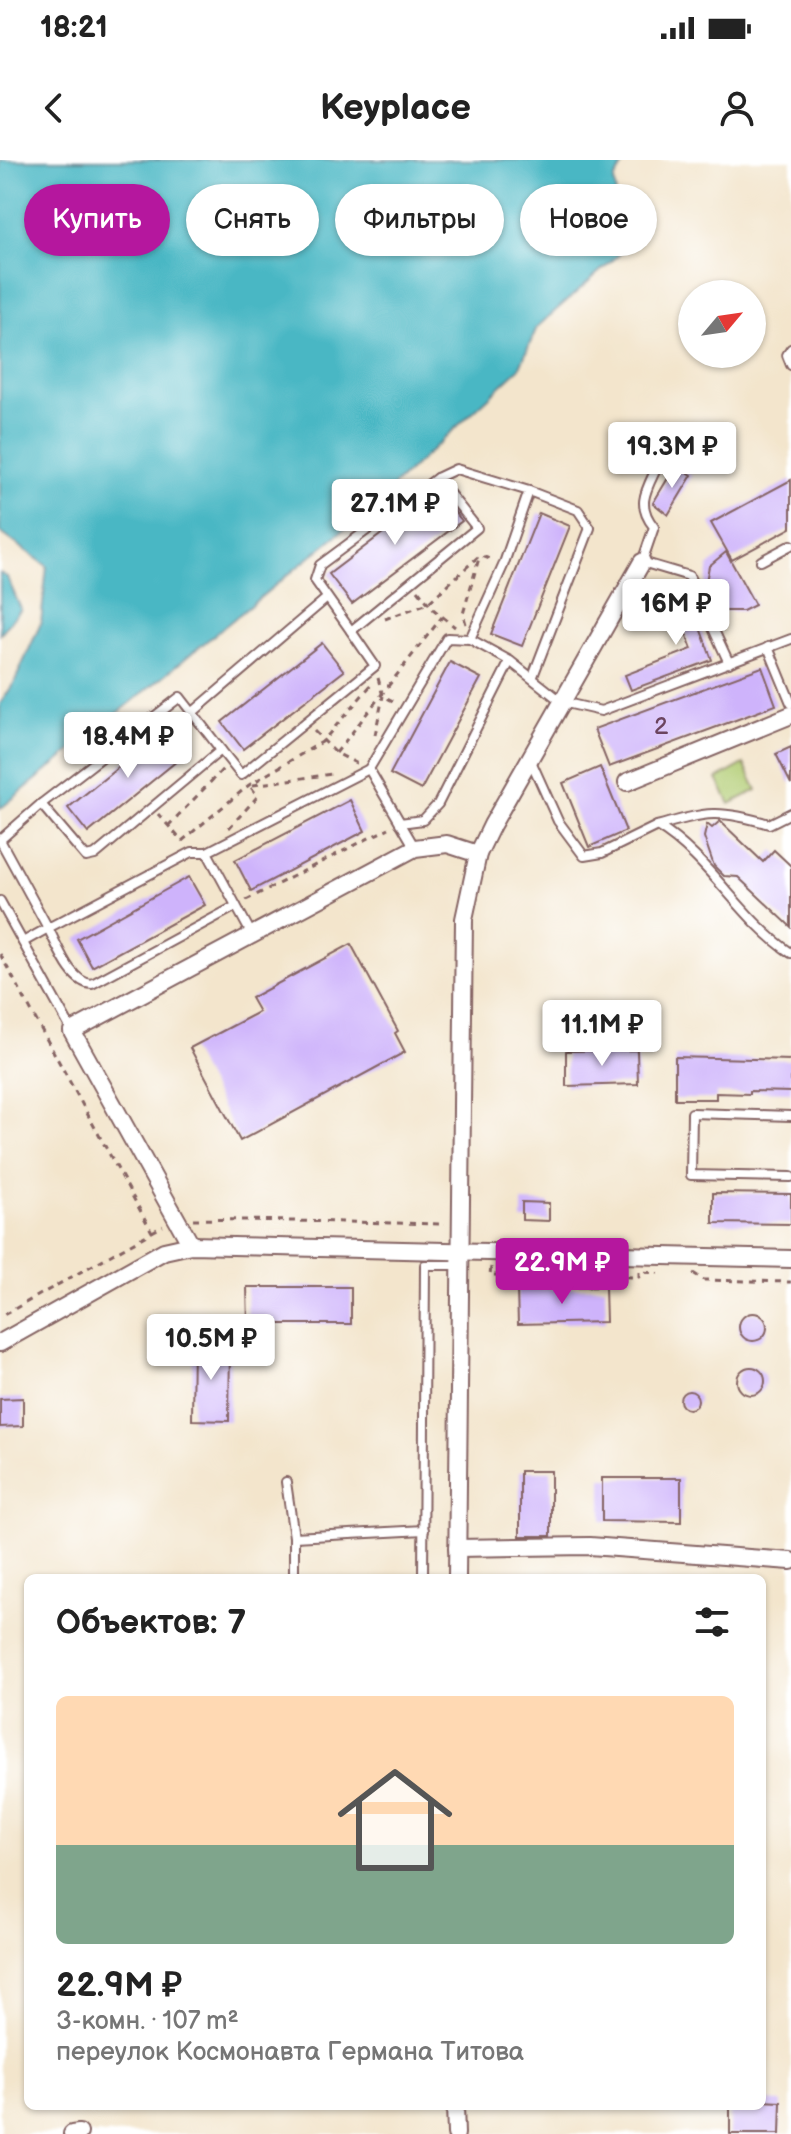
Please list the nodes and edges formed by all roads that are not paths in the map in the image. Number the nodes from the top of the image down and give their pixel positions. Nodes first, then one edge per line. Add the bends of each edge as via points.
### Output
1 (791, 349) edge
2 (791, 365) edge
3 (658, 465) dead end
4 (437, 478) junction
5 (529, 491) junction
6 (791, 545) edge
7 (761, 561) dead end
8 (642, 562) junction
9 (327, 598) junction
10 (351, 631) junction
11 (470, 639) junction
12 (791, 639) edge
13 (768, 647) junction
14 (510, 661) junction
15 (729, 663) junction
16 (533, 676) junction
17 (562, 702) junction
18 (791, 703) edge
19 (192, 713) junction
20 (791, 715) edge
21 (221, 750) junction
22 (530, 759) junction
23 (369, 769) junction
24 (627, 782) dead end
25 (41, 804) junction
26 (791, 813) edge
27 (400, 823) junction
28 (657, 826) junction
29 (0, 840) edge
30 (415, 848) junction
31 (207, 852) junction
32 (478, 854) junction
33 (0, 901) edge
34 (236, 906) junction
35 (48, 928) junction
36 (252, 935) junction
37 (23, 942) junction
38 (791, 953) edge
39 (72, 1031) junction
40 (791, 1116) edge
41 (791, 1177) edge
42 (191, 1245) junction
43 (460, 1259) junction
44 (791, 1259) edge
45 (0, 1343) edge
46 (286, 1482) dead end
47 (424, 1530) junction
48 (294, 1537) junction
49 (457, 1548) junction
50 (791, 1561) edge
51 (294, 1574) edge
52 (423, 1574) edge
53 (457, 1574) edge
54 (455, 2110) edge
55 (456, 2134) edge

1 - 2 lane
3 - 8 lane via 642,499 654,527
4 - 5 lane via 456,469
4 - 9 lane via 324,559 315,580
4 - 10 lane via 477,528
5 - 11 lane
5 - 16 lane via 578,510 590,528
6 - 7 lane
8 - 15 lane via 689,576
8 - 17 street
9 - 10 lane
9 - 19 lane
10 - 21 lane via 375,666 241,775
11 - 14 lane
11 - 23 lane via 447,638
12 - 13 lane
13 - 15 lane
13 - 18 lane
14 - 16 lane
14 - 27 lane via 438,804 423,820
15 - 17 lane via 601,711
16 - 17 lane
17 - 22 street
19 - 21 lane
19 - 25 lane via 180,697
20 - 24 street
21 - 25 lane via 107,847 86,857
22 - 28 lane via 558,821 584,856 602,853
22 - 32 street
23 - 27 lane
23 - 31 lane
25 - 29 lane
26 - 28 lane via 769,824 713,812
27 - 30 lane
28 - 38 lane via 692,852
29 - 35 lane
30 - 32 street via 447,844
30 - 36 street
31 - 34 lane
31 - 35 lane via 192,852
32 - 43 street via 464,919
33 - 37 lane
34 - 35 lane via 92,984 73,974
34 - 36 lane
35 - 37 lane
36 - 39 street
37 - 39 lane
39 - 42 street
40 - 41 lane via 692,1113 691,1175
42 - 43 street
42 - 45 street via 164,1251
43 - 44 street via 491,1254
43 - 47 lane via 425,1265
43 - 49 street
46 - 48 lane
47 - 48 lane
47 - 52 lane
48 - 51 lane
49 - 50 street via 590,1546
49 - 53 street
54 - 55 street

